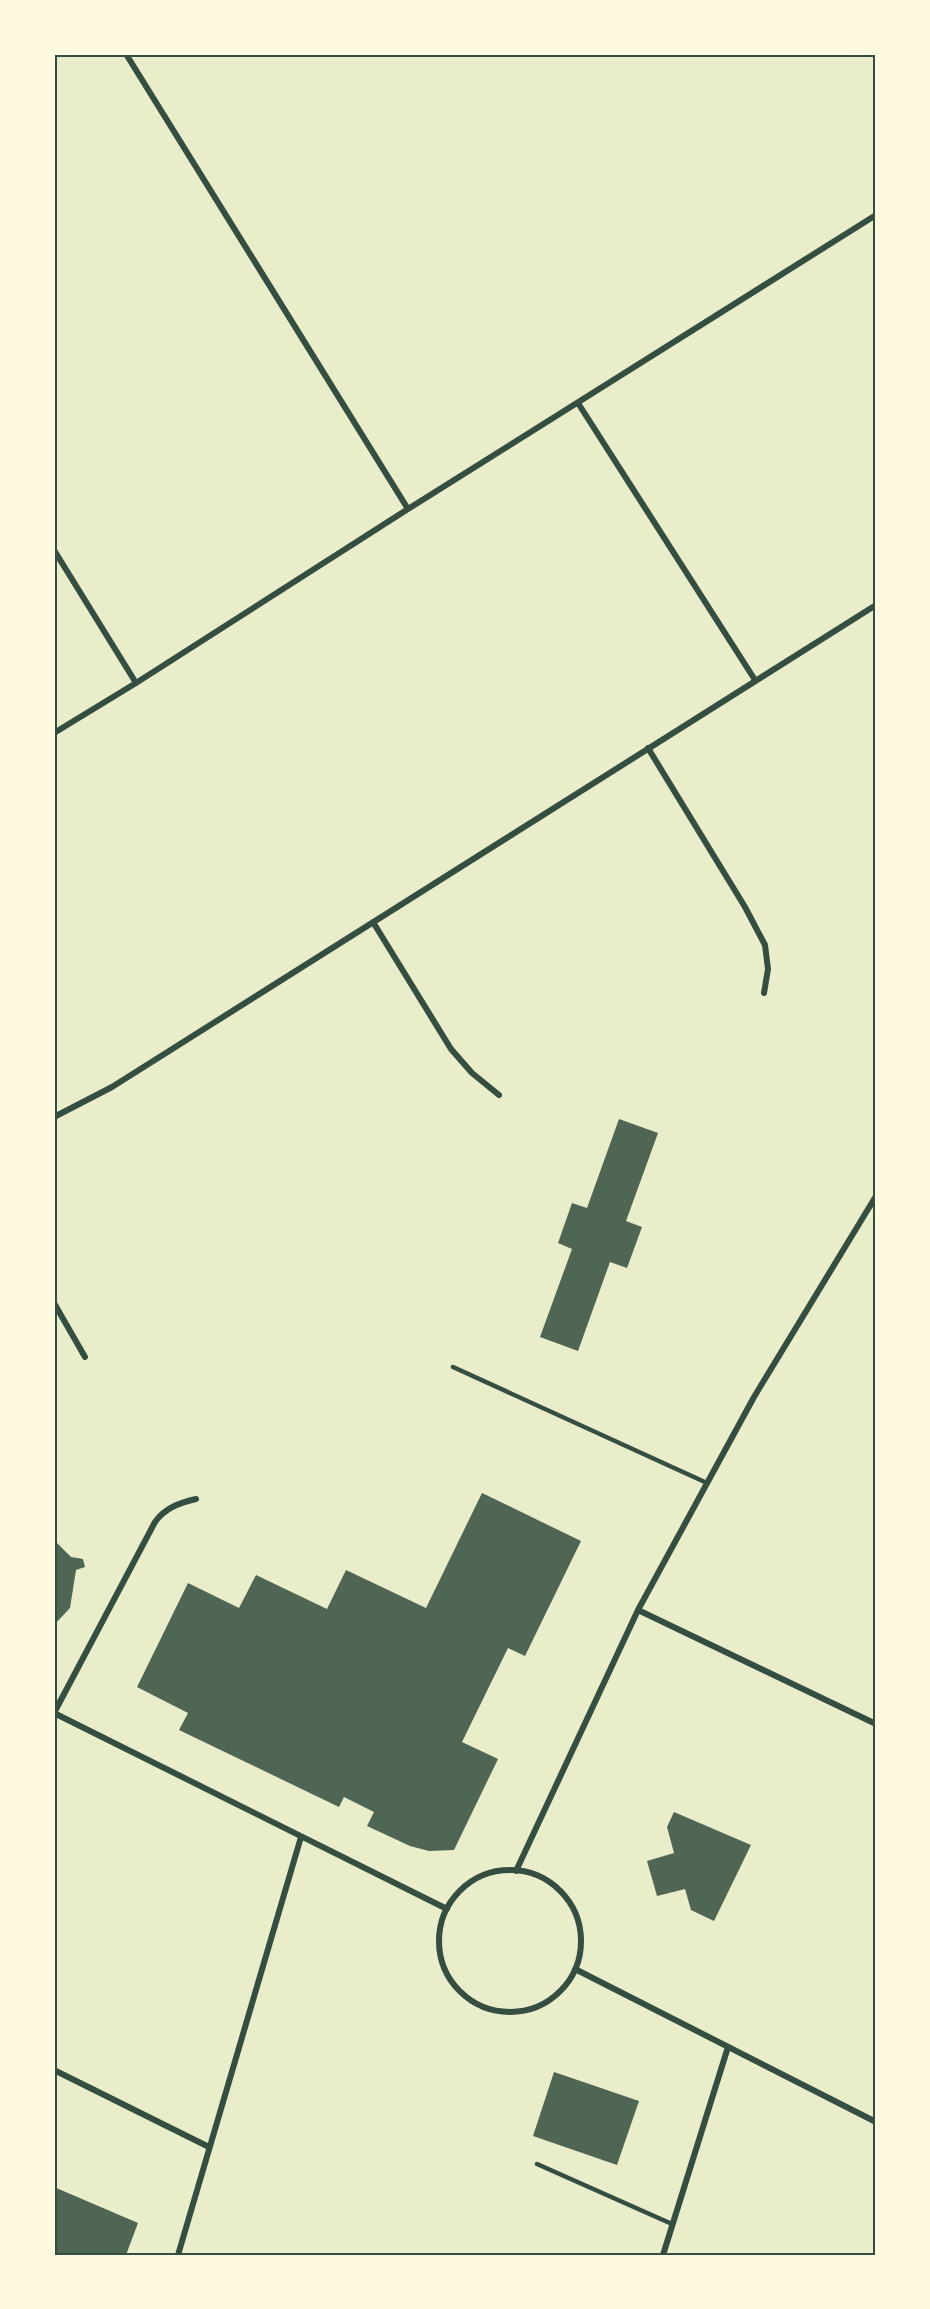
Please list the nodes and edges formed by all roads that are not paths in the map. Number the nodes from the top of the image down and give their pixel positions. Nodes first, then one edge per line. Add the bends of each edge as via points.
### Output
1 (126, 54) edge
2 (876, 215) edge
3 (578, 403) junction
4 (408, 509) junction
5 (54, 550) edge
6 (876, 605) edge
7 (755, 680) junction
8 (136, 683) junction
9 (54, 733) edge
10 (648, 748) junction
11 (373, 922) junction
12 (764, 993) dead end
13 (499, 1095) dead end
14 (54, 1117) edge
15 (876, 1196) edge
16 (54, 1302) edge
17 (85, 1357) dead end
18 (453, 1367) dead end
19 (707, 1483) junction
20 (196, 1499) dead end
21 (638, 1611) junction
22 (54, 1713) edge
23 (876, 1724) edge
24 (301, 1837) junction
25 (516, 1871) junction
26 (447, 1909) junction
27 (575, 1969) junction
28 (728, 2047) junction
29 (54, 2070) edge
30 (876, 2122) edge
31 (209, 2146) junction
32 (537, 2164) dead end
33 (672, 2224) junction
34 (178, 2255) edge
35 (663, 2255) edge

1 - 4 street
2 - 3 street
3 - 4 street
3 - 7 street
4 - 8 street
5 - 8 street
6 - 7 street
7 - 10 street
8 - 9 street
10 - 11 street
10 - 12 street via 765,945 768,969
11 - 13 street via 451,1049
11 - 14 street via 112,1086
15 - 19 street via 754,1397
16 - 17 street
18 - 19 lane
19 - 21 street
20 - 22 street via 168,1509 155,1522
21 - 23 street
21 - 25 street
22 - 24 street
24 - 26 street
24 - 31 street
25 - 26 street via 492,1872 481,1877 461,1890
25 - 27 street via 539,1876 568,1899 581,1933
26 - 27 street via 439,1944 444,1967 456,1988 474,2003 509,2012 532,2008 562,1989
27 - 28 street
28 - 30 street
28 - 33 street
29 - 31 street
31 - 34 street
32 - 33 lane
33 - 35 street

